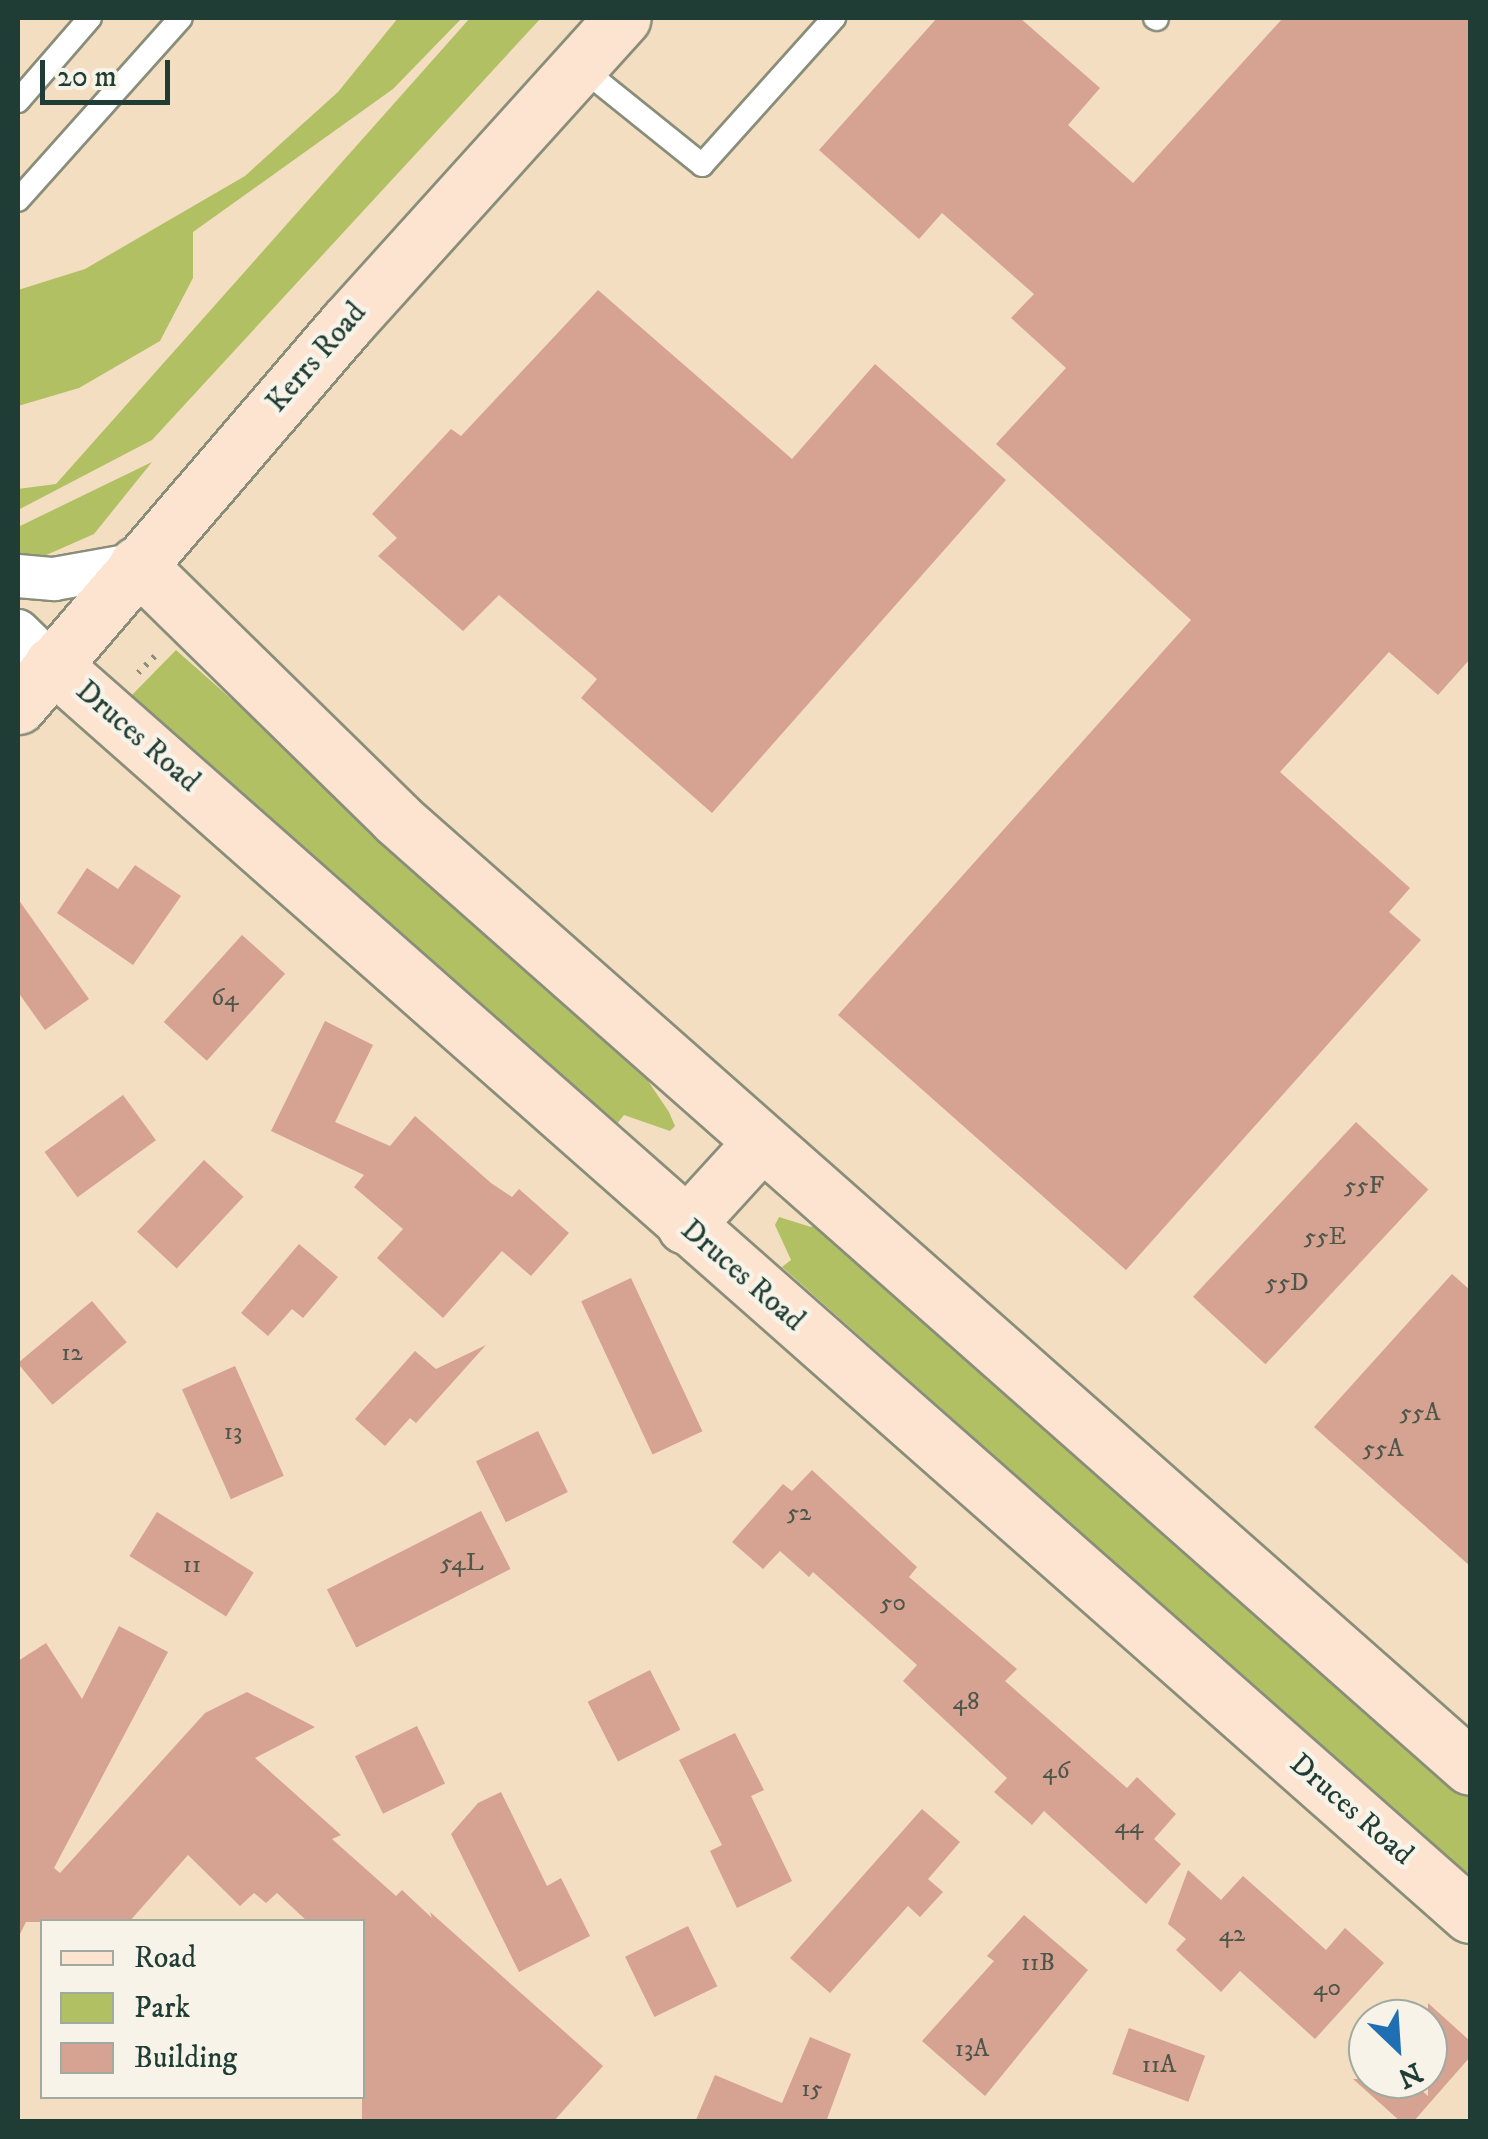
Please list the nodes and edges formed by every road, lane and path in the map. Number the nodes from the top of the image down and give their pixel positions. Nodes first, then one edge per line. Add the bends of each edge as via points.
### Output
1 (90, 18) edge
2 (180, 18) edge
3 (624, 18) edge
4 (834, 18) edge
5 (579, 66) junction
6 (18, 101) edge
7 (18, 200) edge
8 (138, 564) junction
9 (18, 576) edge
10 (169, 642) dead end
11 (35, 648) edge
12 (125, 687) dead end
13 (18, 706) edge
14 (760, 1144) junction
15 (685, 1226) junction
16 (1470, 1766) edge
17 (1470, 1916) edge

1 - 6 lane
2 - 7 lane
3 - 5 main road, Kerrs Road
4 - 5 lane via 702,166
5 - 8 main road, Kerrs Road
8 - 9 street via 54,579
8 - 11 main road, Kerrs Road
8 - 14 main road via 383,806
10 - 12 path
11 - 13 main road, Kerrs Road
11 - 15 main road, Druces Road via 456,1014
14 - 15 main road
14 - 16 main road
15 - 17 main road, Druces Road

